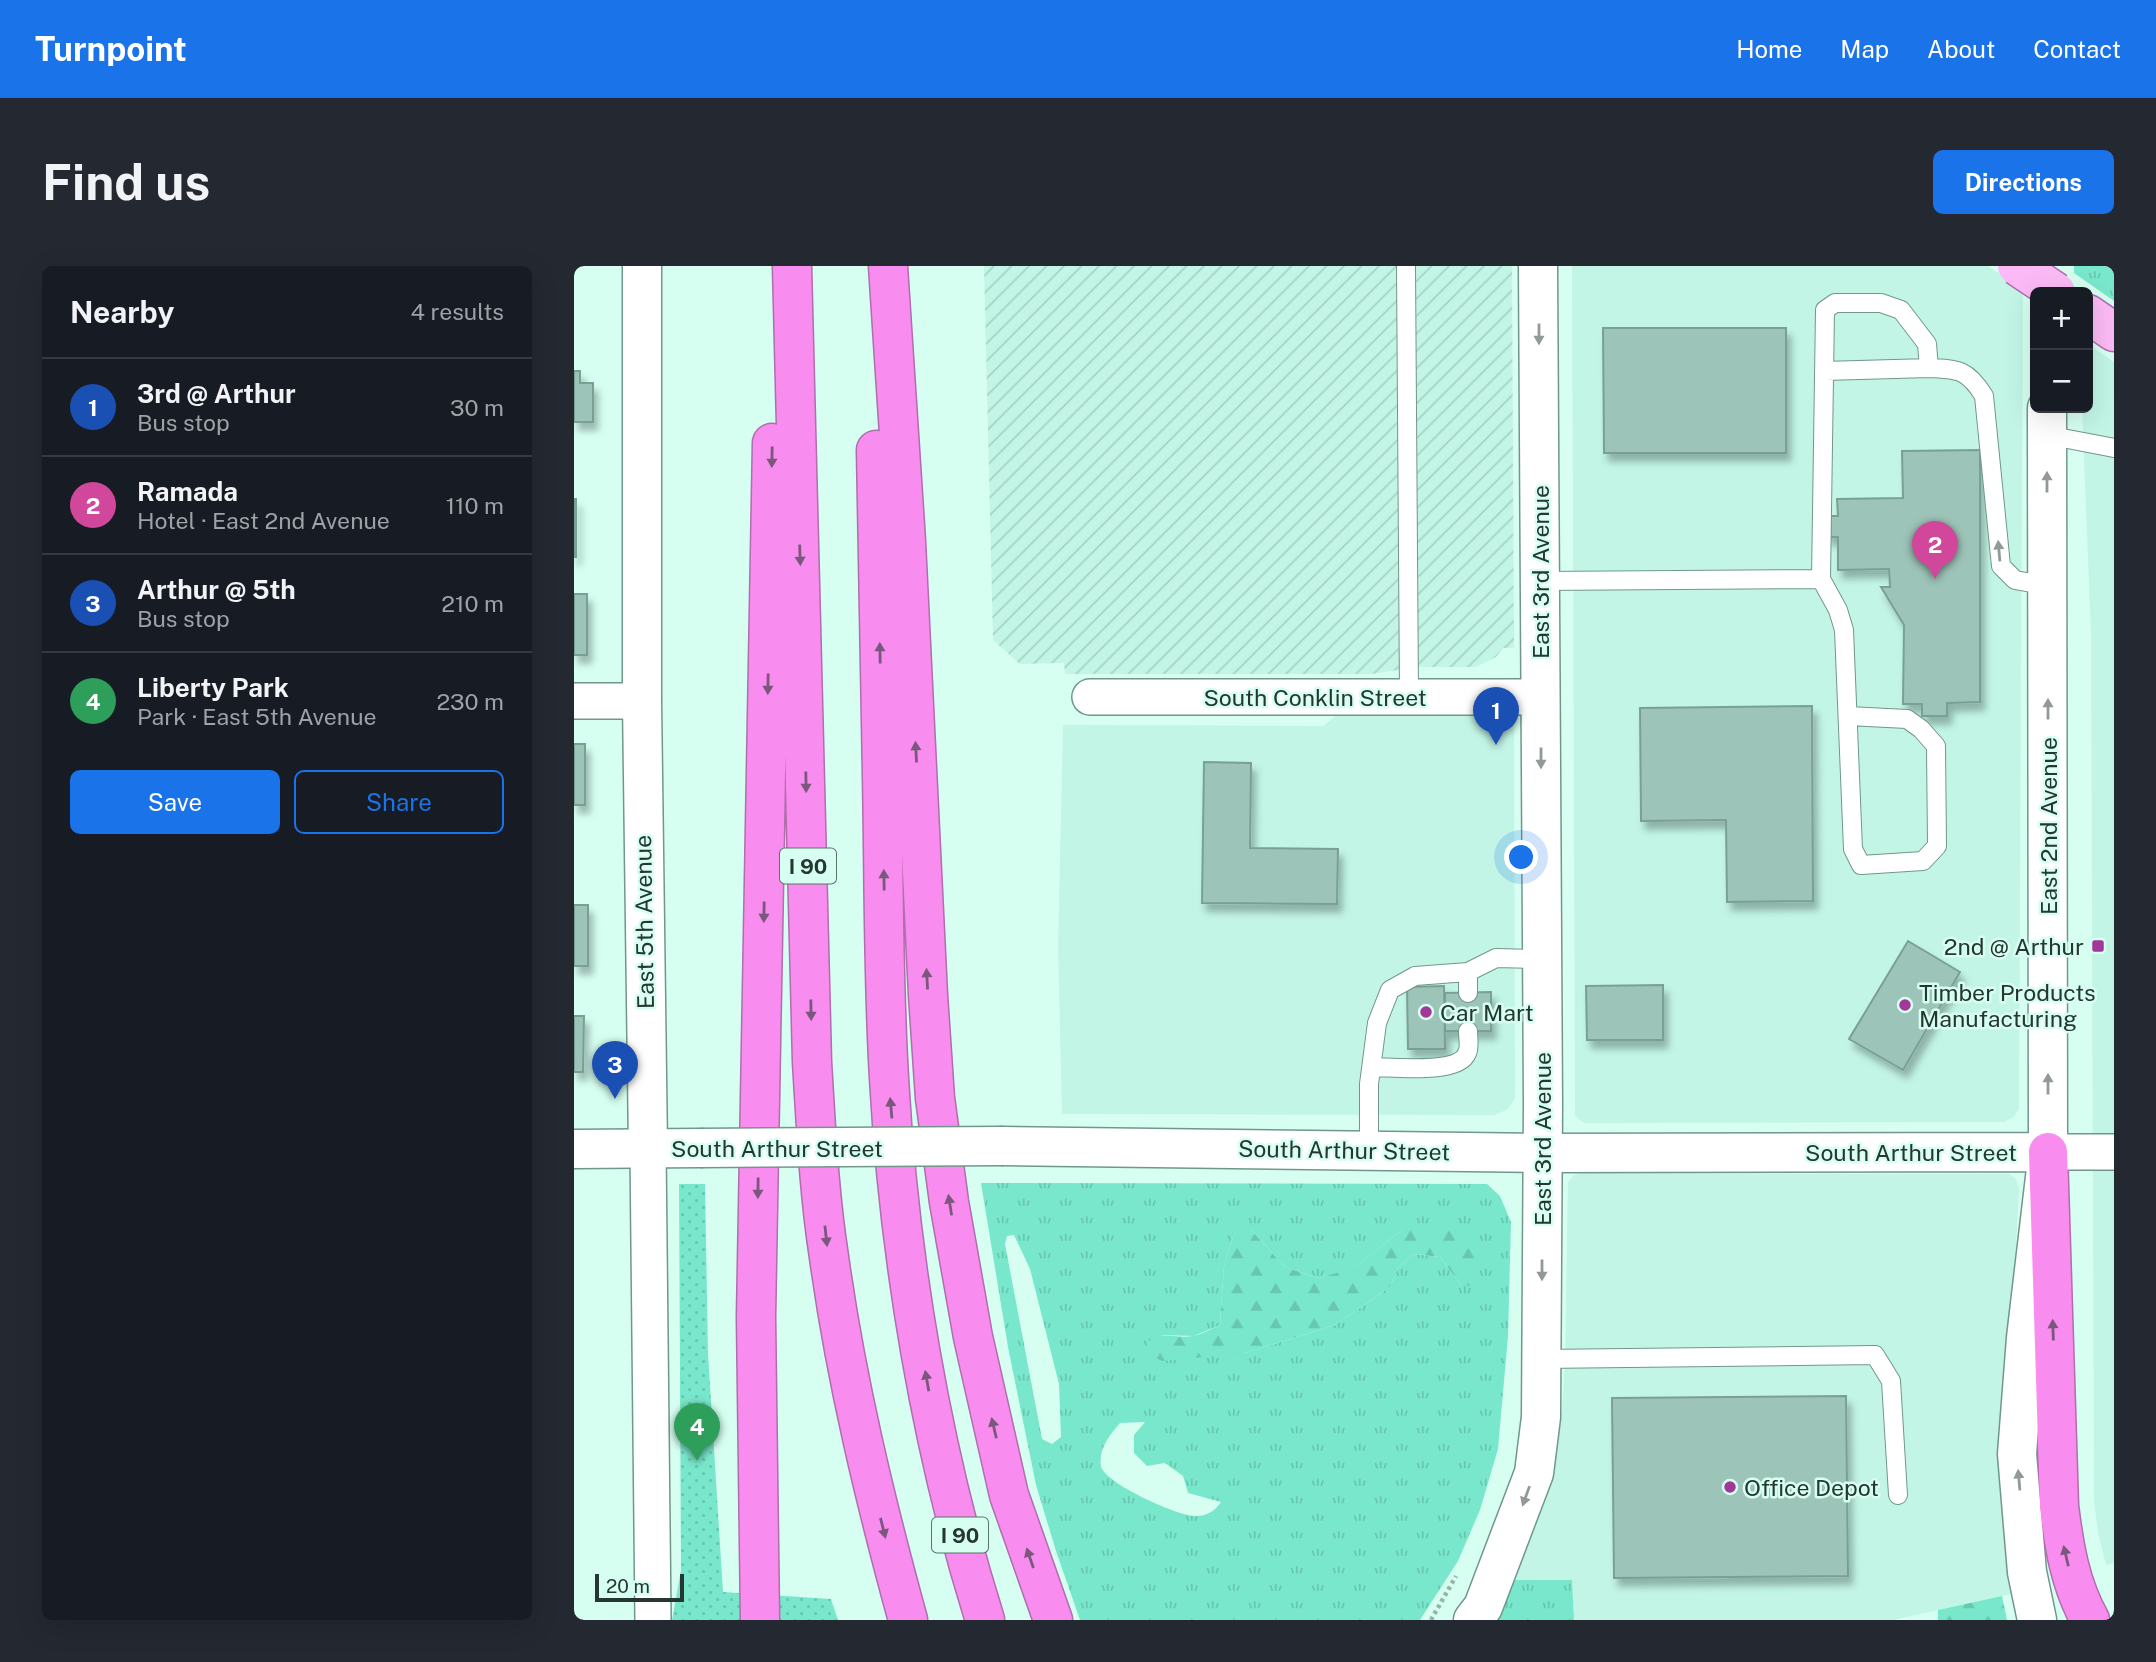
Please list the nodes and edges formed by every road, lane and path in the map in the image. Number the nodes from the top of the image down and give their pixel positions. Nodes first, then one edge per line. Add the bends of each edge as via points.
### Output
1 (642, 266) edge
2 (775, 266) edge
3 (792, 266) edge
4 (872, 266) edge
5 (888, 266) edge
6 (1406, 266) edge
7 (1538, 266) edge
8 (2017, 266) edge
9 (2047, 266) edge
10 (2047, 287) edge
11 (2048, 287) edge
12 (1929, 368) junction
13 (1824, 371) junction
14 (2047, 421) edge
15 (2114, 448) edge
16 (1821, 579) junction
17 (1540, 581) junction
18 (2048, 586) junction
19 (1090, 697) dead end
20 (1409, 697) junction
21 (1541, 697) junction
22 (574, 701) edge
23 (642, 701) junction
24 (1848, 716) junction
25 (1542, 959) junction
26 (1468, 972) junction
27 (1468, 993) dead end
28 (1468, 1031) dead end
29 (1372, 1067) junction
30 (574, 1149) edge
31 (648, 1149) junction
32 (1369, 1151) junction
33 (2048, 1152) junction
34 (2114, 1152) edge
35 (1543, 1153) junction
36 (1541, 1359) junction
37 (1898, 1495) dead end
38 (1462, 1565) dead end
39 (653, 1620) edge
40 (761, 1620) edge
41 (908, 1620) edge
42 (985, 1620) edge
43 (1053, 1620) edge
44 (1431, 1620) edge
45 (1473, 1620) edge
46 (2037, 1620) edge
47 (2090, 1620) edge

1 - 23 main road, East 5th Avenue
2 -> 40 highway via 756,1317
3 -> 41 highway, I 90 via 812,1062 820,1175 828,1256 866,1461
42 -> 4 highway, I 90 via 939,1449 898,1191 889,1078
43 -> 5 highway via 1009,1495 973,1338 936,1098
6 - 20 lane
7 -> 17 main road, East 3rd Avenue
8 - 11 main road, bridge
9 - 10 main road
12 - 13 lane
12 - 13 lane via 1927,344 1901,310 1881,303 1835,303 1825,310
18 -> 12 lane via 2015,580 2001,566 1984,396 1973,378 1956,369
13 - 16 lane
14 - 15 lane
18 -> 14 main road, East 2nd Avenue
16 - 17 lane
16 - 24 lane via 1844,630
17 - 21 main road, East 3rd Avenue
33 -> 18 main road, East 2nd Avenue
19 - 20 street, South Conklin Street
20 - 21 street, South Conklin Street
21 -> 25 main road, East 3rd Avenue
22 - 23 street
23 - 31 main road, East 5th Avenue
24 - 24 lane via 1853,849 1861,864 1923,861 1937,846 1936,746 1907,719
25 - 26 lane via 1496,958
25 - 35 main road, East 3rd Avenue
26 - 27 lane
26 - 29 lane via 1415,976 1390,990 1377,1023
28 - 29 lane via 1468,1053 1460,1062 1439,1068
29 - 32 lane
30 - 31 main road, South Arthur Street
31 - 32 main road, South Arthur Street, bridge via 1003,1146
31 - 39 street, East 5th Avenue
32 - 35 main road, South Arthur Street
33 - 34 street, South Arthur Street
33 - 35 main road, South Arthur Street
46 -> 33 main road, East 2nd Avenue via 2027,1572 2017,1454
47 -> 33 highway via 2065,1555 2059,1506
35 -> 36 main road, East 3rd Avenue
36 - 37 lane via 1874,1355 1891,1381
36 -> 45 main road, East 3rd Avenue via 1541,1417 1534,1473 1483,1607
38 - 44 path

